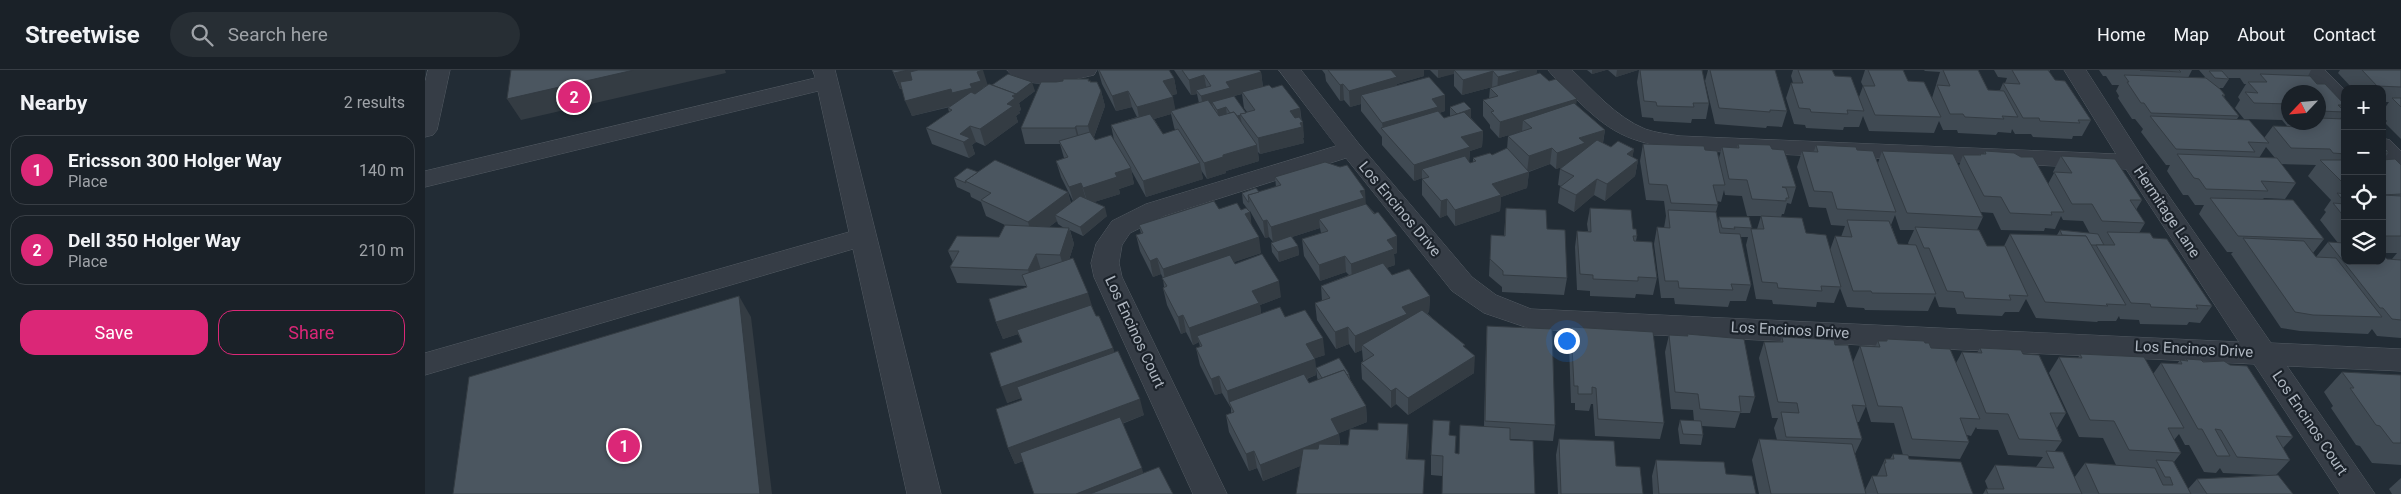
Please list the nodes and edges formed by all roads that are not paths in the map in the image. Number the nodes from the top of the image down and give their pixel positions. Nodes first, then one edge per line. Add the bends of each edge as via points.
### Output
1 (439, 70) edge
2 (1018, 70) edge
3 (1085, 70) edge
4 (1290, 70) edge
5 (1559, 70) edge
6 (2075, 70) edge
7 (2313, 70) edge
8 (826, 76) edge
9 (2341, 100) edge
10 (425, 130) edge
11 (1351, 149) junction
12 (2386, 149) edge
13 (2133, 162) junction
14 (2401, 165) edge
15 (425, 179) edge
16 (863, 237) junction
17 (2263, 352) junction
18 (2401, 360) edge
19 (425, 364) edge
20 (924, 494) edge
21 (1210, 494) edge
22 (2359, 494) edge

1 - 10 lane
2 - 3 lane via 1043,78
4 - 11 lane, Los Encinos Drive
5 - 13 lane via 1612,118 1648,138 1680,143
6 - 13 lane, Hermitage Lane
7 - 9 lane
8 - 15 lane
8 - 16 lane
11 - 17 lane, Los Encinos Drive via 1462,284 1481,301 1531,318
11 - 21 lane, Los Encinos Court via 1155,210 1121,227 1109,244 1105,263 1108,278
12 - 14 lane
13 - 17 lane, Hermitage Lane
16 - 19 lane
16 - 20 lane
17 - 18 lane, Los Encinos Drive
17 - 22 lane, Los Encinos Court

